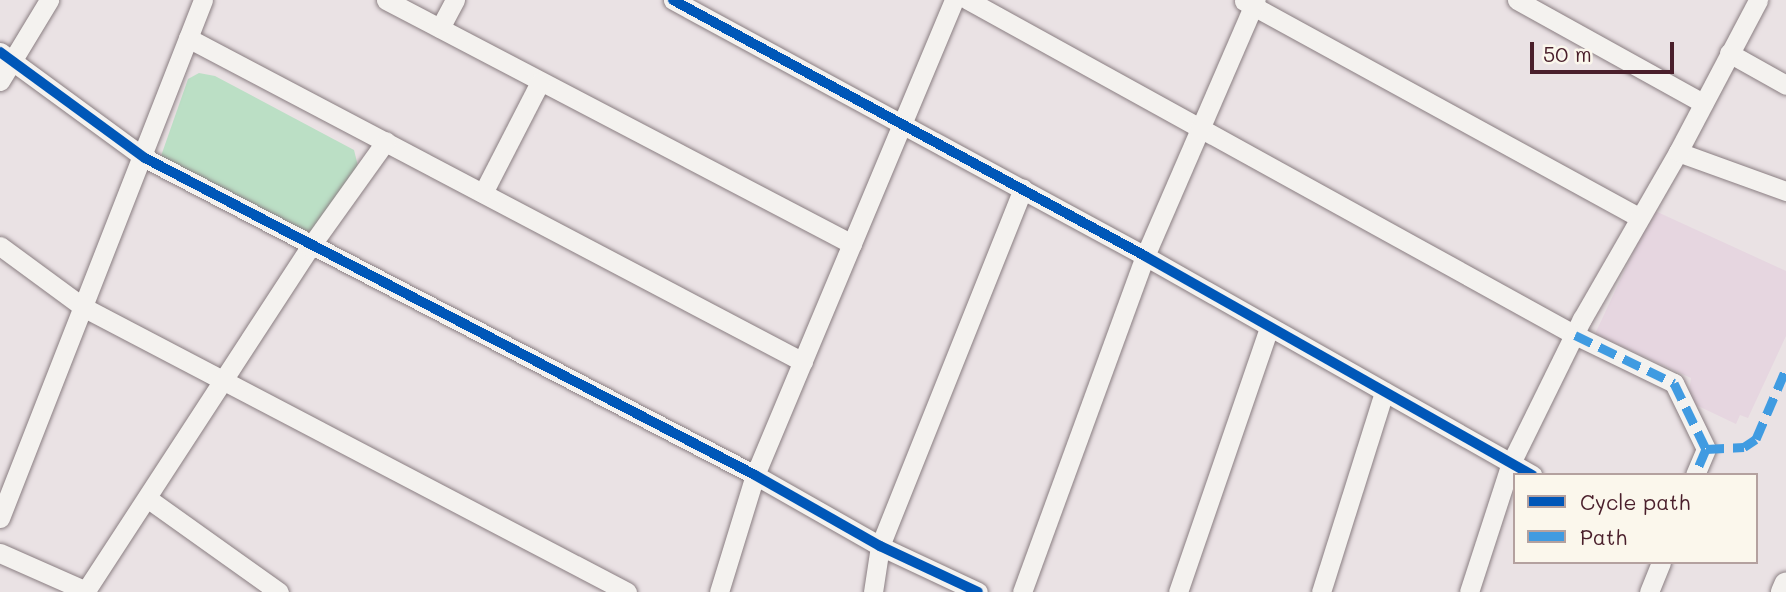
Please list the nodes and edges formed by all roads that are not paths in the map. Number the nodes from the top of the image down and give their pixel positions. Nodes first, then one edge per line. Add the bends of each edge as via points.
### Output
1 (49, 0) edge
2 (203, 0) edge
3 (386, 0) edge
4 (455, 0) edge
5 (673, 0) edge
6 (954, 0) edge
7 (968, 0) edge
8 (1517, 0) edge
9 (1251, 2) edge
10 (1752, 2) edge
11 (440, 29) junction
12 (188, 38) junction
13 (1729, 53) junction
14 (6, 56) edge
15 (0, 81) edge
16 (540, 82) junction
17 (1786, 85) edge
18 (1703, 103) junction
19 (900, 122) junction
20 (1199, 129) junction
21 (386, 141) junction
22 (1678, 152) junction
23 (145, 158) junction
24 (1023, 189) junction
25 (1786, 191) edge
26 (484, 193) junction
27 (1639, 217) junction
28 (852, 244) junction
29 (0, 246) edge
30 (310, 247) junction
31 (1145, 256) junction
32 (83, 307) junction
33 (1269, 327) junction
34 (1575, 335) junction
35 (803, 362) junction
36 (223, 380) junction
37 (1384, 392) junction
38 (1511, 463) junction
39 (1528, 473) edge
40 (1696, 473) edge
41 (755, 475) junction
42 (146, 498) junction
43 (0, 518) edge
44 (880, 546) junction
45 (0, 553) edge
46 (1660, 564) edge
47 (1786, 585) edge
48 (616, 589) edge
49 (85, 592) edge
50 (279, 592) edge
51 (719, 592) edge
52 (873, 592) edge
53 (978, 592) edge
54 (1022, 592) edge
55 (1178, 592) edge
56 (1321, 592) edge
57 (1469, 592) edge
58 (1649, 592) edge
59 (1783, 592) edge

1 - 14 street
2 - 12 street
3 - 11 street
4 - 11 street
5 - 19 street
6 - 19 street
7 - 20 street
8 - 18 street
9 - 20 street
9 - 27 street
10 - 13 street
11 - 16 street
12 - 21 street
12 - 23 street
13 - 17 street
13 - 18 street
14 - 15 street
14 - 23 street
16 - 26 street
16 - 28 street
18 - 22 street
19 - 24 street
19 - 28 street
20 - 31 street
20 - 34 street
21 - 26 street
21 - 30 street
22 - 25 street
22 - 27 street
23 - 30 street
23 - 32 street
24 - 31 street
24 - 44 street
26 - 35 street
27 - 34 street
28 - 35 street
29 - 32 street
30 - 36 street
30 - 41 street
31 - 33 street
31 - 54 street
32 - 36 street
32 - 43 street
33 - 37 street
33 - 55 street
34 - 38 street
34 - 40 street via 1674,383 1706,449
35 - 41 street
36 - 42 street
36 - 48 street
37 - 38 street
37 - 56 street
38 - 39 street
38 - 57 street
41 - 44 street
41 - 51 street
42 - 49 street
42 - 50 street
44 - 52 street
44 - 53 street
45 - 49 street
46 - 58 street
47 - 59 main road

